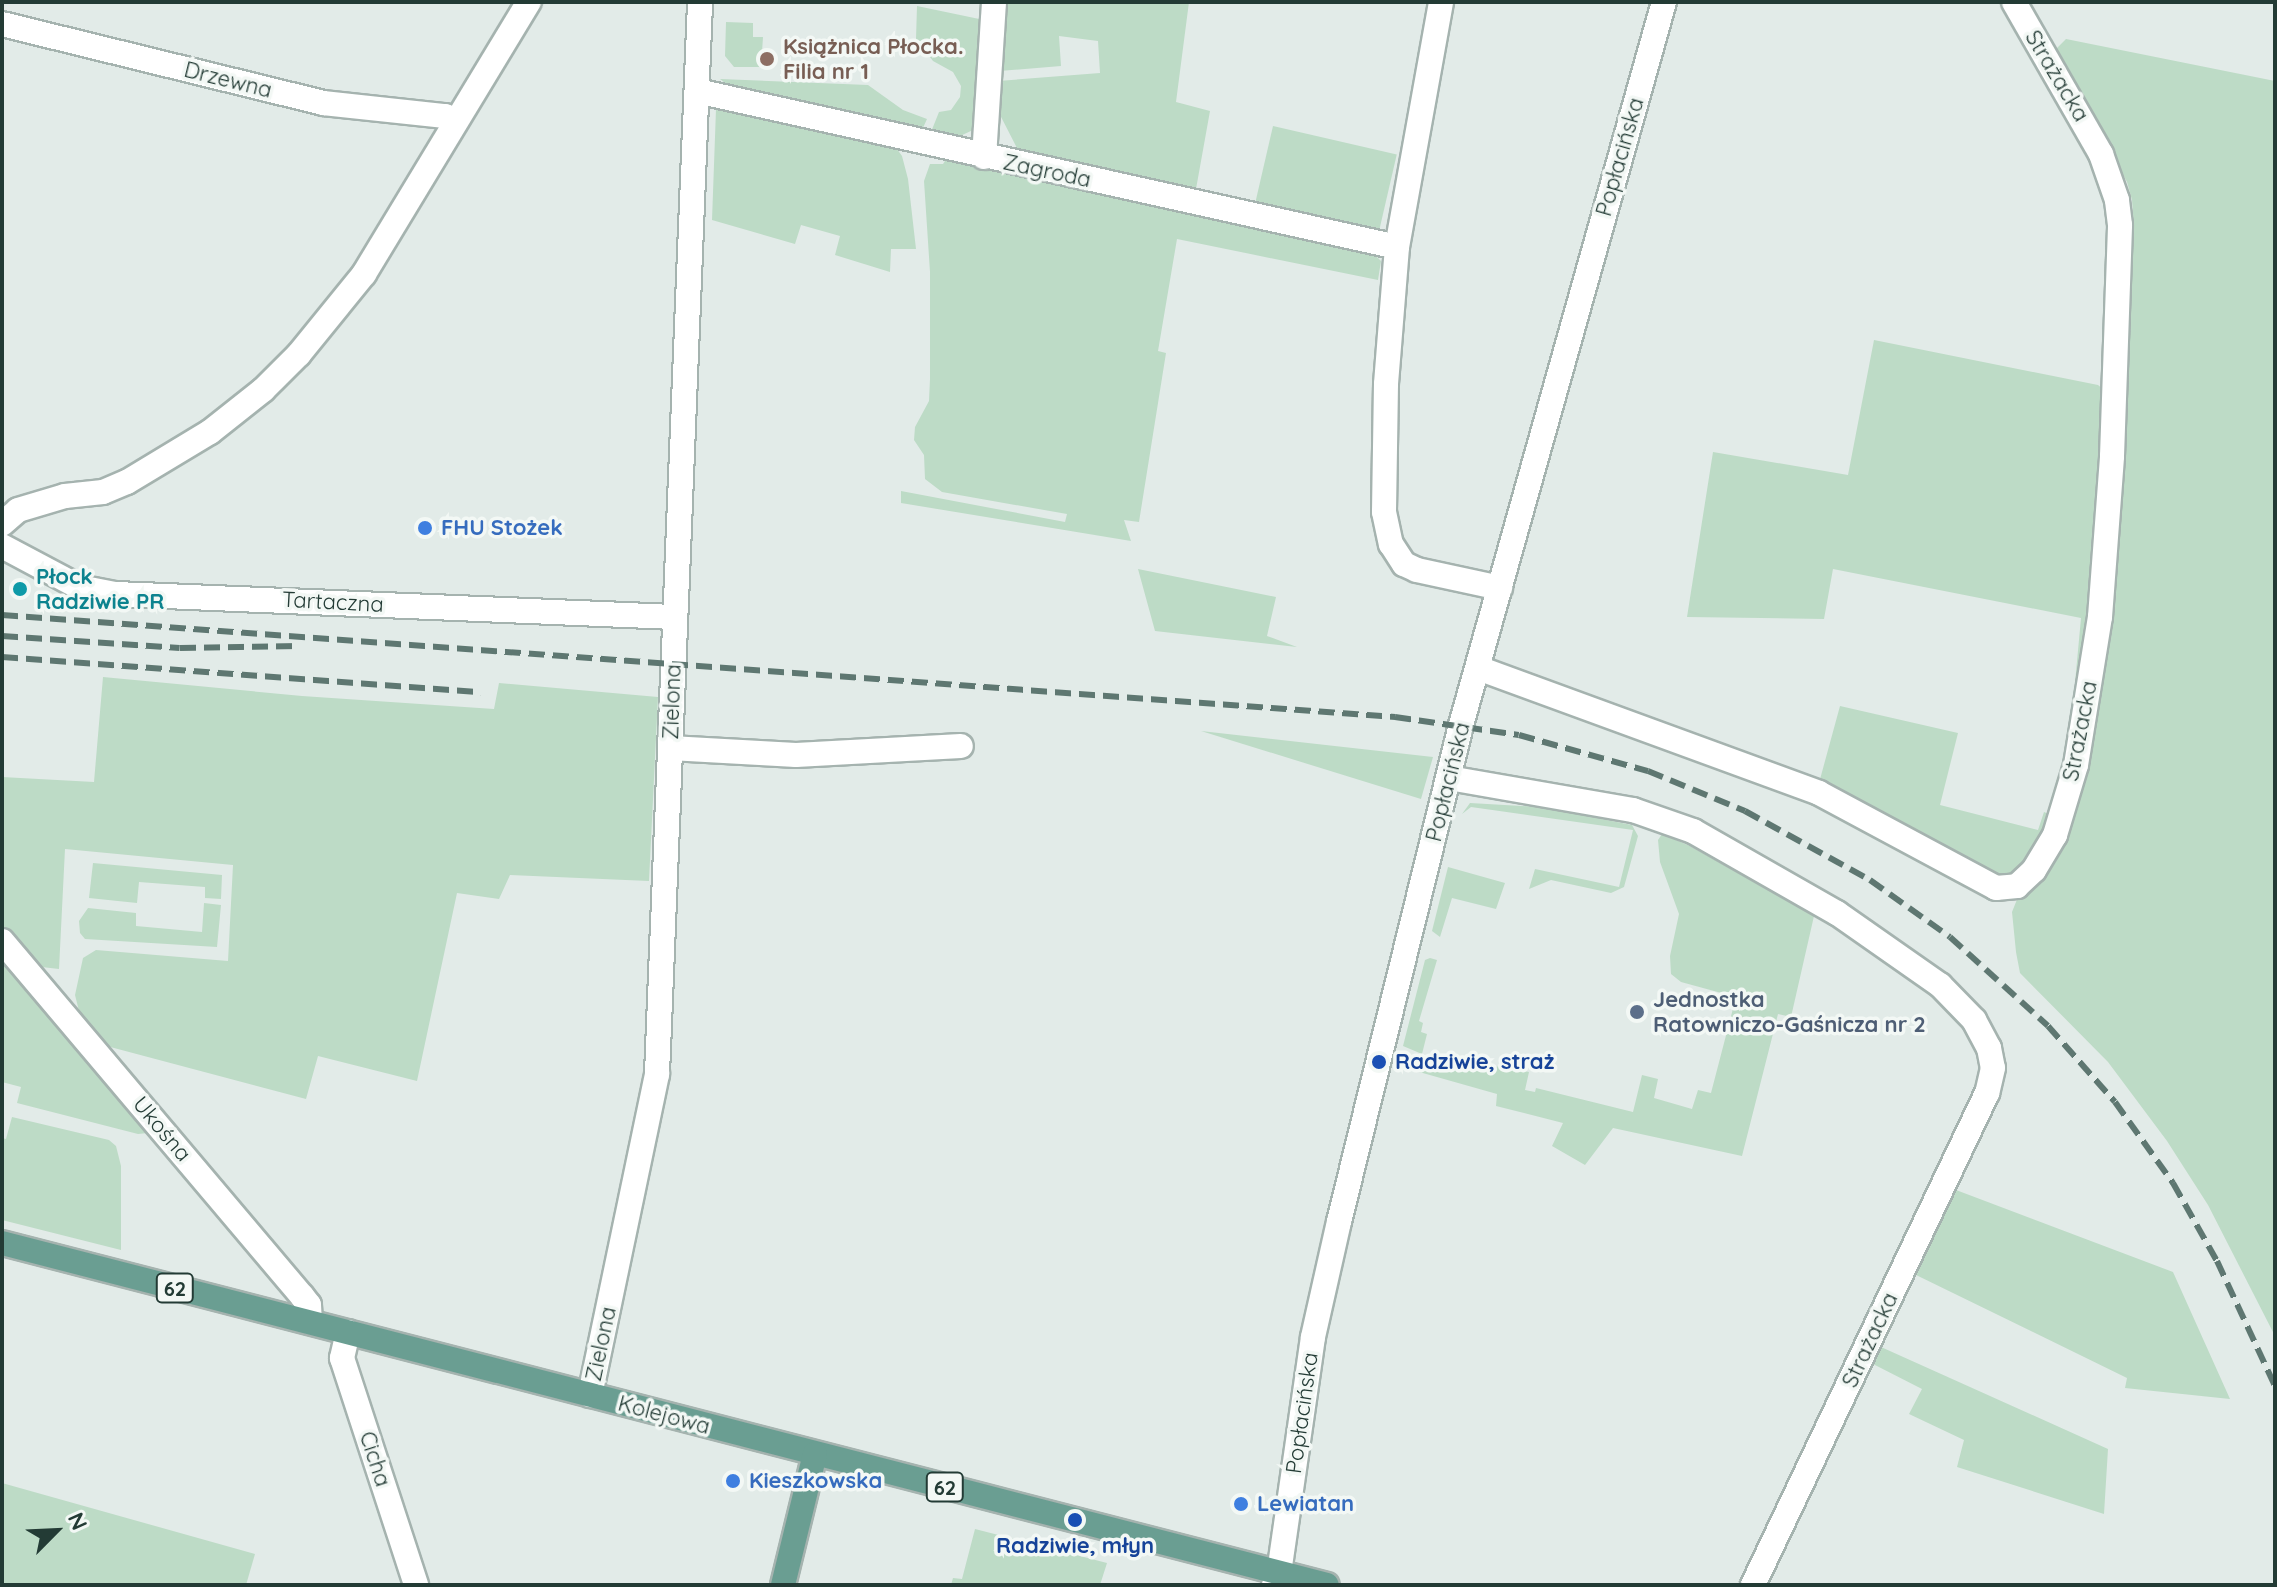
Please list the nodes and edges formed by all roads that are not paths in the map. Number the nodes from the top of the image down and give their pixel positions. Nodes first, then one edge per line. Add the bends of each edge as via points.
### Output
1 (529, 2) edge
2 (700, 2) edge
3 (994, 2) edge
4 (1441, 2) edge
5 (1664, 2) edge
6 (2014, 2) edge
7 (2, 24) edge
8 (697, 91) junction
9 (456, 121) junction
10 (984, 157) junction
11 (1397, 247) junction
12 (2, 524) edge
13 (2, 546) edge
14 (1500, 588) junction
15 (675, 617) junction
16 (1478, 668) junction
17 (961, 746) dead end
18 (670, 748) junction
19 (1449, 778) junction
20 (2, 941) edge
21 (2, 1243) edge
22 (310, 1322) junction
23 (348, 1332) junction
24 (590, 1395) junction
25 (815, 1454) junction
26 (1277, 1579) edge
27 (416, 1585) edge
28 (783, 1585) edge
29 (1327, 1585) edge
30 (1753, 1585) edge

1 - 9 street
2 - 8 street, Zielona
3 - 10 street
4 - 11 street
5 - 14 street, Popłacińska
6 - 16 street, Strażacka via 2096,143 2114,188 2120,225 2100,617 2076,765 2055,835 2034,870 2017,886 1996,888 1819,793
7 - 9 street, Drzewna via 323,103
8 - 10 street, Zagroda
8 - 15 street, Zielona
9 - 12 street via 351,292 263,390 210,432 127,482 18,510
10 - 11 street, Zagroda
11 - 14 street via 1386,384 1384,512 1391,544 1404,564 1417,570
13 - 15 street, Tartaczna via 79,587 116,594
14 - 16 street, Popłacińska
15 - 18 street, Zielona
16 - 19 street, Popłacińska
17 - 18 street via 796,755
18 - 24 street, Zielona via 655,1085
19 - 26 street, Popłacińska via 1321,1299
19 - 30 street, Strażacka via 1633,810 1693,831 1837,913 1940,985 1974,1020 1989,1048 1993,1068 1987,1093
20 - 22 street, Ukośna via 302,1296 309,1305
21 - 22 main road, Kolejowa / 62
22 - 23 main road, Kolejowa / 62
23 - 24 main road, Kolejowa / 62
23 - 27 street, Cicha via 342,1358
24 - 25 main road, Kolejowa / 62
25 - 26 main road, Kolejowa / 62
25 - 28 main road
26 - 29 main road, Kolejowa / 62

